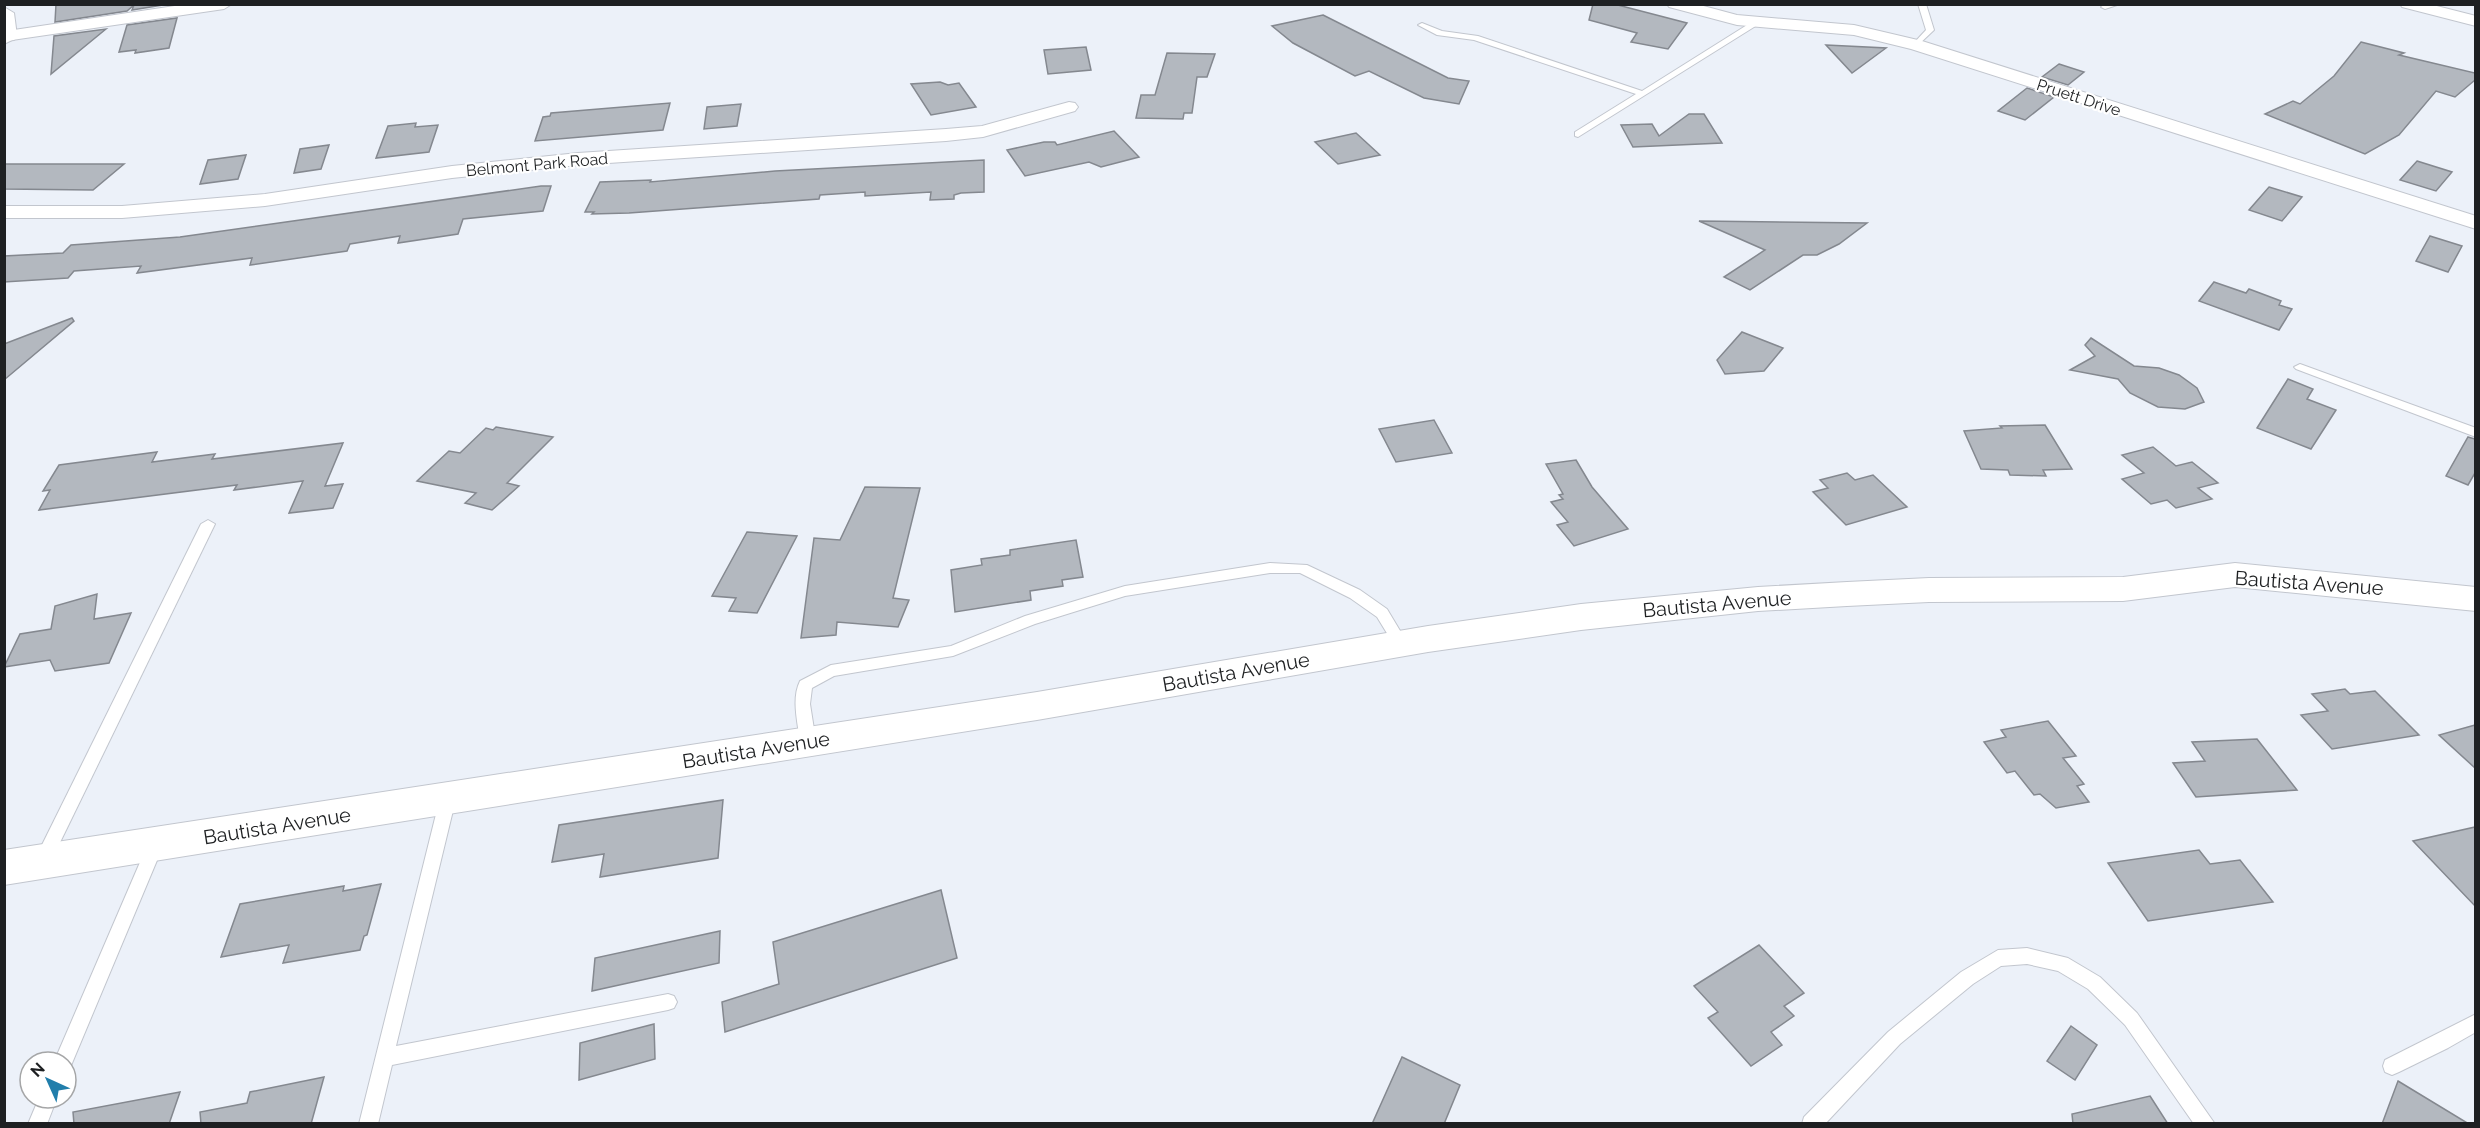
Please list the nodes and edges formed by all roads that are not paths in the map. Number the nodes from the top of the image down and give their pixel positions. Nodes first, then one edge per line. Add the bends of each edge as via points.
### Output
1 (224, 4) edge
2 (1675, 4) edge
3 (1922, 4) edge
4 (2116, 4) edge
5 (2416, 6) edge
6 (2105, 7) dead end
7 (4, 13) edge
8 (2475, 21) edge
9 (1758, 22) junction
10 (1422, 25) dead end
11 (6, 37) edge
12 (1916, 45) junction
13 (1643, 94) junction
14 (1069, 107) dead end
15 (1578, 134) dead end
16 (4, 212) edge
17 (2475, 223) edge
18 (2300, 367) dead end
19 (2475, 434) edge
20 (208, 524) dead end
21 (2475, 599) edge
22 (1401, 644) junction
23 (808, 742) junction
24 (448, 798) junction
25 (155, 846) junction
26 (41, 862) junction
27 (4, 868) edge
28 (668, 1002) dead end
29 (2475, 1022) edge
30 (68, 1050) edge
31 (385, 1057) junction
32 (2391, 1066) dead end
33 (43, 1110) edge
34 (37, 1124) edge
35 (368, 1124) edge
36 (1811, 1124) edge
37 (2206, 1124) edge

1 - 11 street
2 - 9 street, Pruett Drive
3 - 12 lane via 1930,30
4 - 6 lane
5 - 8 street
7 - 11 street
9 - 12 street, Pruett Drive via 1854,30
9 - 13 lane
10 - 13 lane via 1440,33 1475,38
12 - 17 street, Pruett Drive
13 - 15 lane
14 - 16 street, Belmont Park Road via 983,131 946,135 578,159 452,172 265,200 122,212
18 - 19 lane
20 - 26 lane
21 - 22 street, Bautista Avenue via 2235,575 2123,589 1929,590 1758,599 1581,617
22 - 23 street, Bautista Avenue
22 - 23 lane via 1382,614 1355,594 1302,568 1270,568 1125,591 1030,620 954,651 831,671 805,685
23 - 24 street, Bautista Avenue
24 - 25 street, Bautista Avenue
24 - 31 lane
25 - 26 street, Bautista Avenue
25 - 30 lane
26 - 27 street, Bautista Avenue
28 - 31 lane
29 - 32 lane
31 - 35 lane
33 - 34 lane
36 - 37 lane via 1894,1038 1967,978 1998,958 2027,956 2062,964 2094,983 2131,1019

